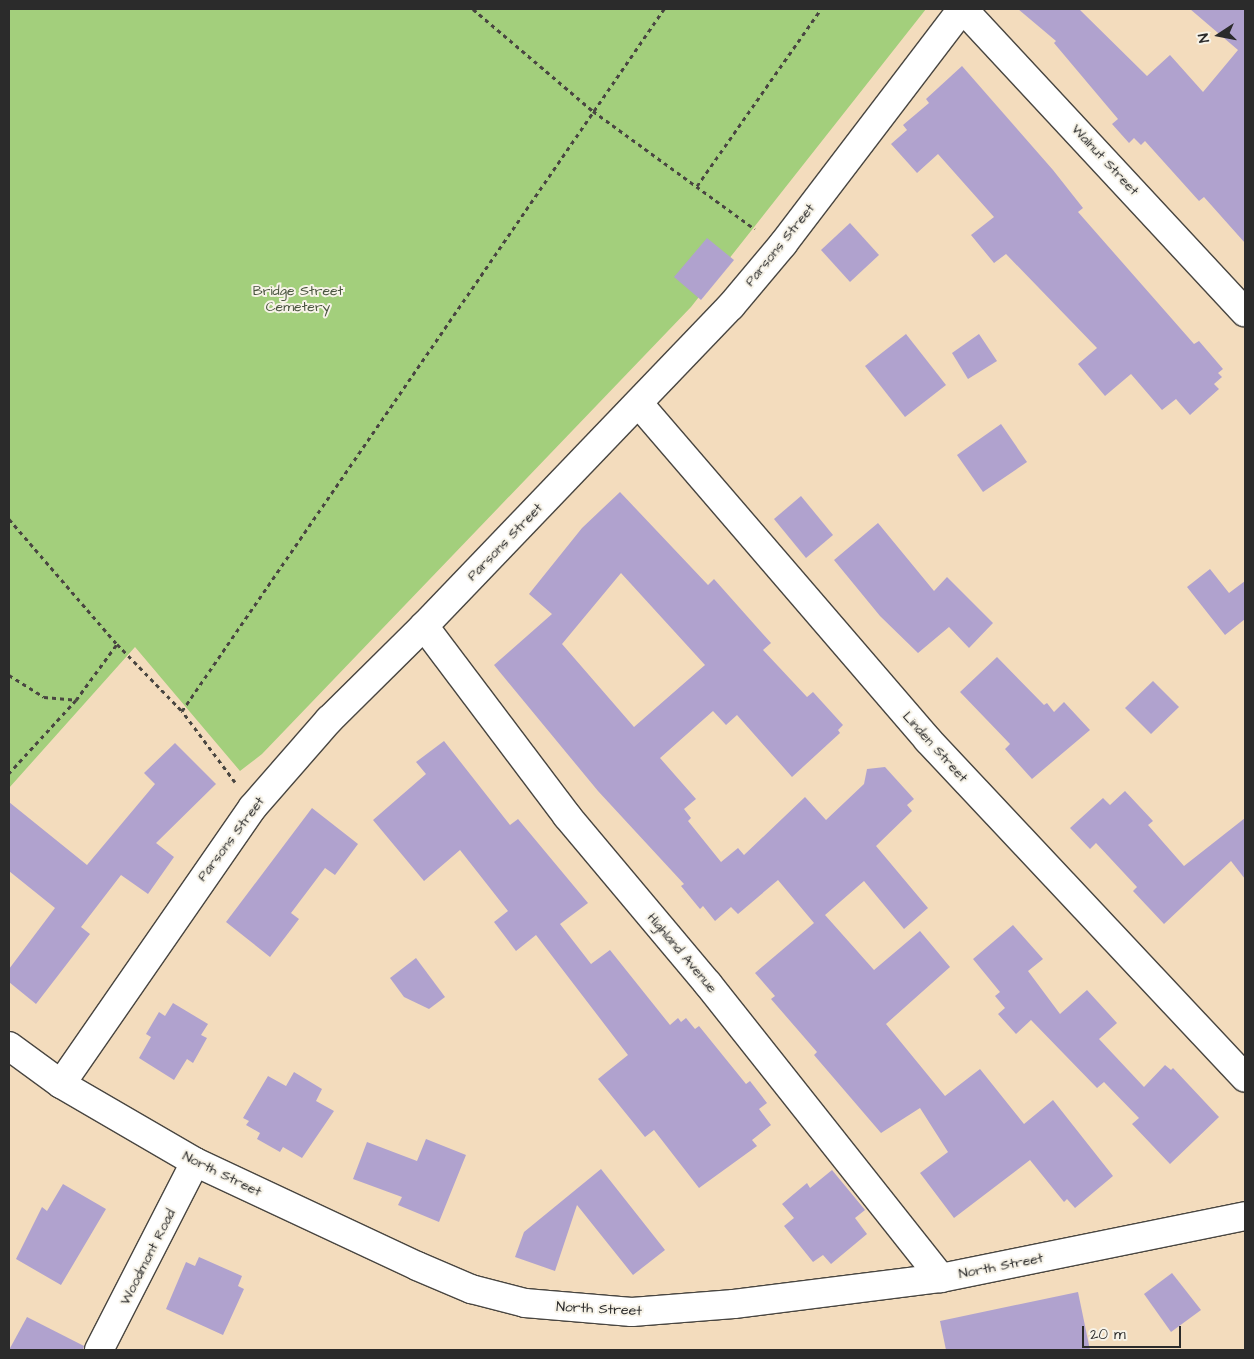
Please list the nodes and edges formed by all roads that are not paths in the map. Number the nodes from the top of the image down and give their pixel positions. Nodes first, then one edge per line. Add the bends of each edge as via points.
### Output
1 (963, 9) edge
2 (1245, 312) edge
3 (639, 404) junction
4 (424, 626) junction
5 (9, 1046) edge
6 (1245, 1078) edge
7 (61, 1084) junction
8 (195, 1162) junction
9 (1245, 1216) edge
10 (941, 1278) junction
11 (99, 1350) edge

1 - 2 street, Walnut Street
1 - 3 street, Parsons Street via 783,244 731,306
3 - 4 street, Parsons Street
3 - 6 street, Linden Street via 928,740
4 - 7 street, Parsons Street via 329,720 252,807
4 - 10 street, Highland Avenue via 567,816 708,984
5 - 7 street, North Street
7 - 8 street, North Street
8 - 10 street, North Street via 417,1266 471,1289 525,1303 623,1312 684,1309
8 - 11 street, Woodmont Road
9 - 10 street, North Street

